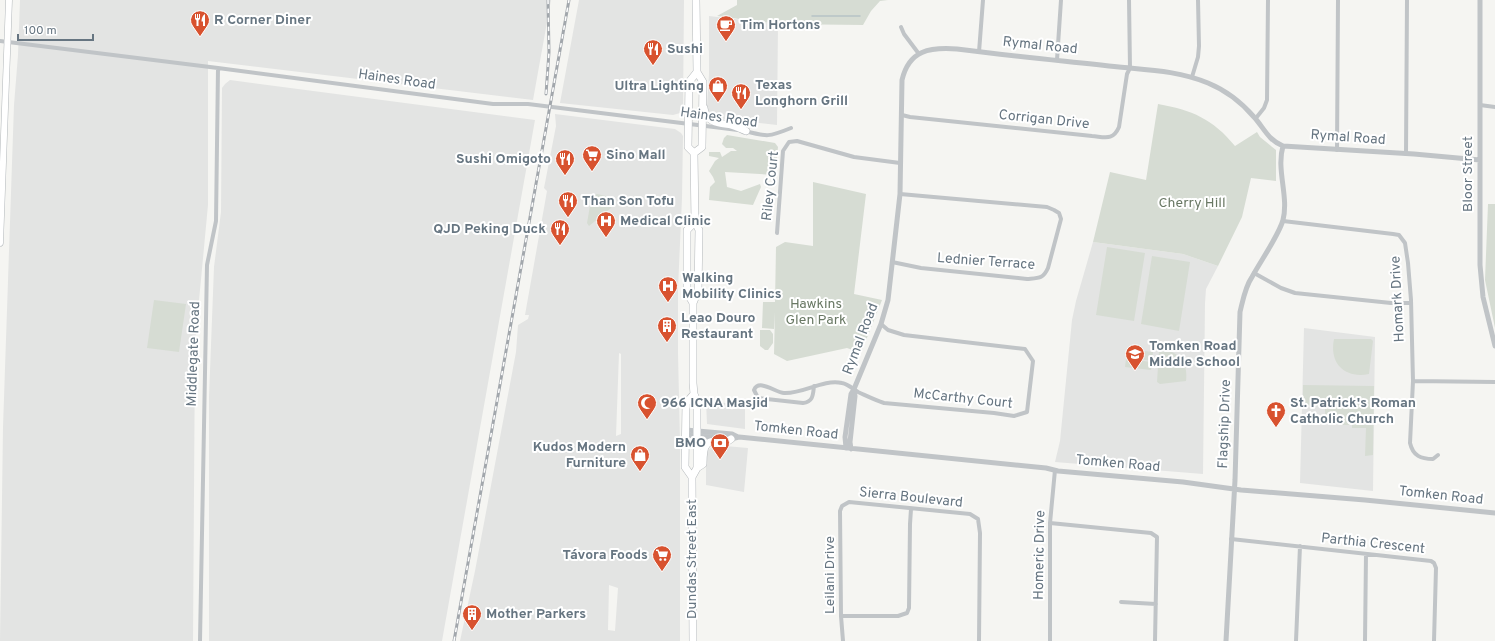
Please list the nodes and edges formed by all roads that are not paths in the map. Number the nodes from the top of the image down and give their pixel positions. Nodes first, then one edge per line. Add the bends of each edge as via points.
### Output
1 (9, 0) edge
2 (696, 0) edge
3 (982, 0) edge
4 (1061, 0) edge
5 (1129, 0) edge
6 (1198, 0) edge
7 (1268, 0) edge
8 (1338, 0) edge
9 (1407, 0) edge
10 (1480, 0) edge
11 (901, 27) dead end
12 (0, 41) edge
13 (7, 42) junction
14 (978, 52) junction
15 (919, 54) junction
16 (1057, 60) junction
17 (218, 68) junction
18 (1130, 68) junction
19 (696, 72) junction
20 (1192, 77) junction
21 (703, 97) junction
22 (1480, 105) junction
23 (1495, 107) edge
24 (902, 115) junction
25 (1256, 118) junction
26 (688, 124) junction
27 (702, 126) junction
28 (791, 128) dead end
29 (746, 131) junction
30 (1283, 146) junction
31 (1337, 150) junction
32 (694, 153) junction
33 (1406, 154) junction
34 (1480, 160) junction
35 (900, 163) junction
36 (900, 194) junction
37 (1283, 221) junction
38 (695, 222) junction
39 (777, 233) dead end
40 (0, 243) edge
41 (892, 262) junction
42 (1254, 273) junction
43 (693, 302) junction
44 (1411, 303) junction
45 (881, 324) junction
46 (1495, 346) edge
47 (1413, 381) junction
48 (1495, 382) edge
49 (814, 386) junction
50 (854, 389) junction
51 (694, 394) junction
52 (685, 433) junction
53 (697, 433) junction
54 (739, 437) junction
55 (731, 438) junction
56 (848, 449) junction
57 (1438, 455) dead end
58 (697, 468) junction
59 (1055, 470) junction
60 (692, 476) junction
61 (1234, 489) junction
62 (841, 508) joint
63 (911, 509) junction
64 (1495, 513) edge
65 (1050, 523) junction
66 (1231, 539) junction
67 (1300, 546) junction
68 (1366, 554) junction
69 (1121, 602) dead end
70 (1156, 604) junction
71 (841, 616) junction
72 (200, 641) edge
73 (692, 641) edge
74 (842, 641) edge
75 (980, 641) edge
76 (1050, 641) edge
77 (1155, 641) edge
78 (1226, 641) edge
79 (1296, 641) edge
80 (1365, 641) edge
81 (1434, 641) edge

1 - 13 main road
2 - 19 main road, Dundas Street East
3 - 14 street
4 - 16 street
5 - 18 street
6 - 20 street via 1199,46
7 - 25 street via 1267,100
8 - 31 street
9 - 33 street
10 - 22 street, Bloor Street
11 - 15 street
12 - 13 street, Haines Road
13 - 17 street, Haines Road
13 - 40 main road
14 - 15 street, Rymal Road via 938,48
14 - 16 street, Rymal Road
15 - 24 street, Rymal Road via 910,61 902,80
16 - 18 street, Rymal Road
17 - 26 street, Haines Road via 493,104 528,104
17 - 72 street, Middlegate Road via 216,221 207,270
18 - 20 street, Rymal Road
18 - 24 street, Corrigan Drive via 1119,127 1113,136 1060,133
19 - 21 main road, Dundas Street East via 703,82
19 - 26 main road, Dundas Street East via 689,82
20 - 25 street, Rymal Road via 1228,94
21 - 27 main road, Dundas Street East
21 - 29 main road via 706,114 713,121
22 - 23 street
22 - 34 street, Bloor Street
24 - 35 street, Rymal Road
25 - 30 street, Rymal Road via 1265,133
26 - 27 street, Haines Road
26 - 32 main road, Dundas Street East via 688,147
27 - 29 street, Haines Road
27 - 32 main road, Dundas Street East via 702,147
28 - 29 street, Haines Road via 761,136
30 - 31 street, Rymal Road
30 - 37 street, Flagship Drive via 1280,155
31 - 33 street, Rymal Road
32 - 38 main road, Dundas Street East
33 - 34 street, Rymal Road
34 - 46 street, Bloor Street via 1483,297
35 - 36 street, Rymal Road
35 - 39 street, Riley Court via 864,159 796,141 789,142 783,151
36 - 41 street, Rymal Road
36 - 41 street, Lednier Terrace via 1047,208 1060,213 1061,219 1048,268 1040,277 1028,279 921,268
37 - 42 street, Flagship Drive
37 - 44 street, Homark Drive via 1398,235 1405,243
38 - 43 main road, Dundas Street East via 699,230 698,291
38 - 43 main road, Dundas Street East via 687,230 687,292
41 - 45 street, Rymal Road via 888,300
42 - 44 street via 1296,293
42 - 61 street, Flagship Drive via 1246,289 1240,312
43 - 51 main road, Dundas Street East
44 - 47 street, Homark Drive
45 - 50 street, Rymal Road
45 - 50 street, McCarthy Court via 888,330 904,336 1025,349 1033,361 1027,412 1014,416 884,403
47 - 48 street
47 - 57 street, Homark Drive via 1410,443 1412,450 1423,459 1433,460
49 - 49 street via 788,393 763,385 755,387 754,390 758,398 803,403 810,401
49 - 50 street via 841,383
50 - 56 street, Rymal Road
51 - 52 main road, Dundas Street East via 686,403
51 - 53 main road, Dundas Street East via 697,401
52 - 53 street, Tomken Road
52 - 60 main road, Dundas Street East via 685,467
53 - 54 street, Tomken Road via 732,434
53 - 55 street, Tomken Road
53 - 58 main road, Dundas Street East
54 - 55 street, Tomken Road
54 - 56 street, Tomken Road
55 - 58 main road via 728,441 714,440 708,444 703,450 703,464
56 - 59 street, Tomken Road
58 - 60 main road
59 - 61 street, Tomken Road
59 - 65 street, Homeric Drive
60 - 73 main road, Dundas Street East
61 - 64 street, Tomken Road
61 - 66 street, Flagship Drive
62 - 63 street, Sierra Boulevard via 849,502
62 - 71 street, Leilani Drive
63 - 71 street via 907,613 898,616
63 - 75 street, Sierra Boulevard via 970,514 978,519
65 - 70 street via 1154,534 1158,541
65 - 76 street, Homeric Drive
66 - 67 street, Parthia Crescent
66 - 78 street, Flagship Drive
67 - 68 street, Parthia Crescent
67 - 79 street
68 - 80 street
68 - 81 street, Parthia Crescent via 1428,560 1434,563
69 - 70 street
70 - 77 street
71 - 74 street, Leilani Drive

